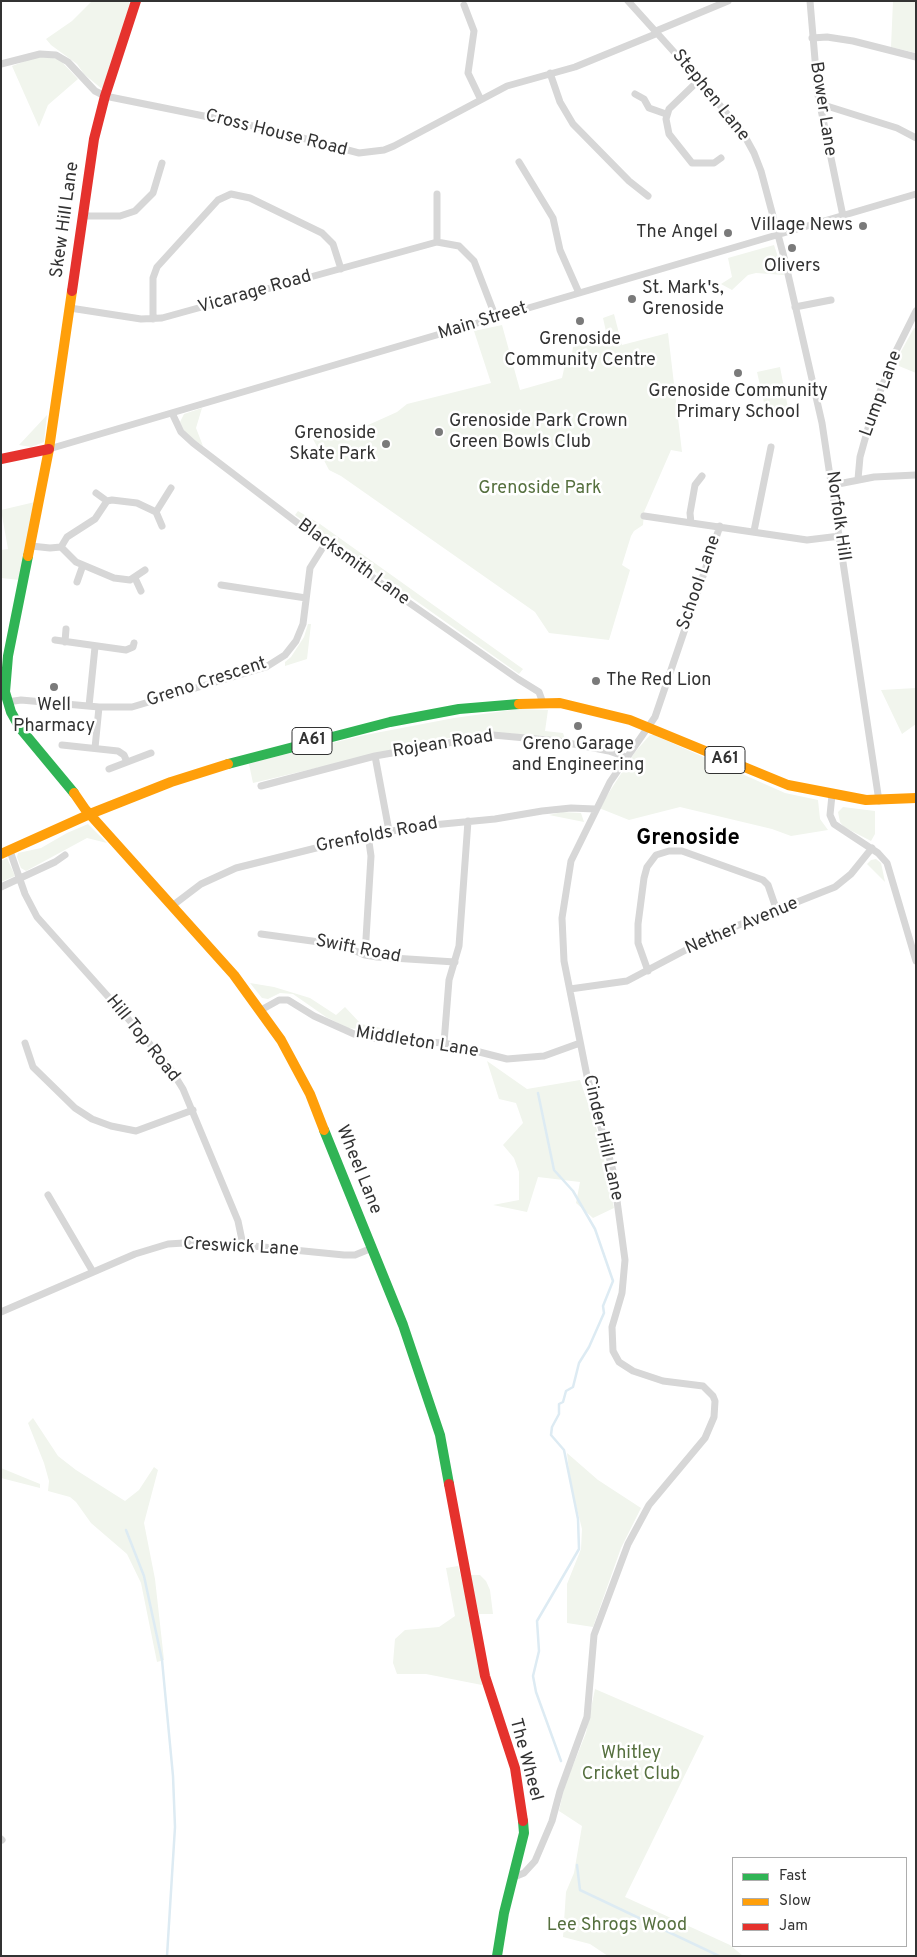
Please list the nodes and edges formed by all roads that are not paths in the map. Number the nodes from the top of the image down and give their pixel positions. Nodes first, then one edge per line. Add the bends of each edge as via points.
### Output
1 (136, 1) edge
2 (628, 1) edge
3 (728, 1) edge
4 (810, 1) edge
5 (637, 4) edge
6 (464, 5) dead end
7 (657, 32) junction
8 (812, 38) junction
9 (916, 57) edge
10 (1, 64) edge
11 (550, 74) junction
12 (699, 80) junction
13 (635, 94) dead end
14 (105, 96) junction
15 (480, 98) junction
16 (820, 106) junction
17 (666, 114) junction
18 (916, 138) edge
19 (721, 158) dead end
20 (520, 162) dead end
21 (162, 163) dead end
22 (437, 194) dead end
23 (916, 194) edge
24 (648, 196) dead end
25 (83, 216) junction
26 (843, 216) junction
27 (778, 234) junction
28 (437, 242) junction
29 (341, 269) junction
30 (579, 293) junction
31 (831, 300) dead end
32 (795, 307) junction
33 (70, 308) junction
34 (916, 311) edge
35 (496, 318) junction
36 (153, 319) junction
37 (172, 413) junction
38 (771, 447) dead end
39 (50, 449) junction
40 (1, 459) edge
41 (916, 475) edge
42 (702, 476) dead end
43 (858, 480) junction
44 (833, 485) junction
45 (171, 488) dead end
46 (96, 493) dead end
47 (107, 501) junction
48 (156, 512) junction
49 (644, 516) dead end
50 (692, 523) junction
51 (162, 526) dead end
52 (720, 526) junction
53 (754, 531) junction
54 (840, 536) junction
55 (325, 544) junction
56 (31, 546) junction
57 (61, 547) junction
58 (83, 565) junction
59 (145, 570) dead end
60 (135, 578) junction
61 (77, 582) dead end
62 (221, 585) dead end
63 (141, 591) dead end
64 (306, 598) junction
65 (66, 628) dead end
66 (55, 640) dead end
67 (65, 642) junction
68 (134, 643) dead end
69 (95, 647) junction
70 (7, 702) junction
71 (543, 703) junction
72 (89, 706) junction
73 (99, 707) junction
74 (650, 726) junction
75 (638, 742) joint
76 (62, 745) dead end
77 (95, 748) junction
78 (151, 753) dead end
79 (375, 756) junction
80 (626, 757) junction
81 (127, 762) junction
82 (110, 769) dead end
83 (261, 786) dead end
84 (832, 795) junction
85 (916, 798) edge
86 (879, 801) junction
87 (595, 809) junction
88 (90, 814) junction
89 (468, 821) junction
90 (389, 831) junction
91 (368, 835) junction
92 (872, 848) junction
93 (5, 852) edge
94 (65, 855) dead end
95 (20, 878) junction
96 (1, 887) edge
97 (172, 906) junction
98 (777, 911) junction
99 (261, 934) dead end
100 (365, 955) junction
101 (916, 961) edge
102 (455, 962) junction
103 (648, 971) junction
104 (570, 989) junction
105 (262, 1010) junction
106 (25, 1043) dead end
107 (444, 1043) junction
108 (580, 1043) junction
109 (193, 1110) junction
110 (48, 1195) dead end
111 (243, 1246) junction
112 (372, 1248) junction
113 (93, 1272) junction
114 (1, 1312) edge
115 (471, 1602) joint
116 (514, 1877) junction
117 (497, 1956) edge

1 - 14 main road, Skew Hill Lane
2 - 5 street, Stephen Lane
3 - 7 street, Cross House Road
4 - 8 street, Bower Lane
5 - 7 street, Stephen Lane
6 - 15 street via 474,31 468,73
7 - 11 street, Cross House Road via 575,67
7 - 12 street, Stephen Lane
8 - 9 street via 852,41
8 - 16 street, Bower Lane
10 - 14 street via 40,54 56,54 95,91
11 - 15 street, Cross House Road via 514,83
11 - 24 street via 572,124
12 - 17 street
12 - 27 street, Stephen Lane via 750,143
13 - 17 street via 644,99 649,108
14 - 15 street, Cross House Road via 268,129 359,153 394,146
14 - 25 main road, Skew Hill Lane via 94,139
16 - 18 street via 897,128
16 - 26 street, Bower Lane
17 - 19 street via 672,140 692,163 714,163
20 - 30 street via 549,210 560,250
21 - 25 street via 153,194 135,211 120,216
22 - 28 street
23 - 26 street, Main Street
25 - 33 main road, Skew Hill Lane
26 - 27 street, Main Street
27 - 30 street, Main Street
27 - 32 street, Norfolk Hill
28 - 29 street, Vicarage Road
28 - 35 street via 458,246 474,261
29 - 36 street, Vicarage Road
29 - 36 street via 333,244 322,233 250,198 231,194 218,200 157,267 153,278
30 - 35 street, Main Street
31 - 32 street
32 - 44 street, Norfolk Hill
33 - 36 street, Vicarage Road
33 - 39 main road, Skew Hill Lane
34 - 43 street, Lump Lane via 874,407 860,457
35 - 37 street, Main Street
37 - 39 street, Main Street
37 - 55 street, Blacksmith Lane via 185,437
38 - 53 street
39 - 40 main road
39 - 56 main road, Skew Hill Lane
41 - 43 street
42 - 50 street via 695,484 690,513
43 - 44 street
44 - 54 street, Norfolk Hill
45 - 48 street
46 - 47 street
47 - 48 street via 128,501
47 - 57 street via 95,519 75,531
48 - 51 street
49 - 50 street
50 - 52 street
52 - 53 street, School Lane
52 - 74 street, School Lane
53 - 54 street, School Lane via 807,540
54 - 86 street, Norfolk Hill
55 - 64 street, Greno Crescent via 312,562
55 - 71 street, Blacksmith Lane via 539,692
56 - 57 street
56 - 70 main road, Skew Hill Lane via 6,668
57 - 58 street
58 - 60 street via 114,578
58 - 61 street
59 - 60 street
60 - 63 street
62 - 64 street
64 - 73 street, Greno Crescent via 303,624 296,641 285,656 272,664 142,704
65 - 67 street
66 - 67 street
67 - 69 street
68 - 69 street via 126,650
69 - 72 street
70 - 72 street, Greno Crescent via 21,700
70 - 88 main road, Wheel Lane via 20,728
71 - 74 main road, A61 via 584,708
71 - 88 main road, A61 via 459,708 324,737 210,769
72 - 73 street, Greno Crescent
73 - 77 street
74 - 75 street, School Lane
74 - 84 main road, A61 via 760,775
75 - 80 street, Cinder Hill Lane
76 - 77 street
77 - 81 street via 122,752
78 - 81 street
79 - 80 street, Rojean Road via 476,736 508,735 578,745
79 - 83 street, Rojean Road
79 - 90 street
80 - 87 street, Cinder Hill Lane
81 - 82 street
84 - 86 main road, A61
84 - 92 street via 830,815 834,824
85 - 86 main road, A61
87 - 89 street, Grenfolds Road via 571,808
87 - 104 street, Cinder Hill Lane via 571,861 566,884 562,936
88 - 93 main road, A61
88 - 97 main road, Wheel Lane
89 - 90 street, Grenfolds Road
89 - 102 street via 460,936
90 - 91 street, Grenfolds Road
91 - 97 street, Grenfolds Road via 236,868 201,884
91 - 100 street via 371,867
92 - 98 street, Nether Avenue via 851,874 835,887
92 - 101 street via 887,863
93 - 95 street, Hill Top Road
94 - 95 street
95 - 96 street
95 - 109 street, Hill Top Road via 37,917 170,1068
97 - 105 main road, Wheel Lane
98 - 103 street, Nether Avenue via 716,934
98 - 103 street via 763,880 682,851 656,856 647,867 644,878 638,924 638,943
99 - 100 street, Swift Road via 341,945
100 - 102 street, Swift Road
102 - 107 street via 449,980
103 - 104 street, Nether Avenue via 627,982
104 - 108 street, Cinder Hill Lane
105 - 107 street, Middleton Lane via 279,1000 288,1000 354,1034
105 - 112 main road, Wheel Lane via 310,1094
106 - 109 street via 33,1066 75,1108 110,1126 136,1131
107 - 108 street, Middleton Lane via 514,1060 544,1056
108 - 116 street, Cinder Hill Lane via 611,1162 625,1260 622,1293 612,1328 615,1357 625,1367 644,1376 703,1386 713,1396 715,1409 705,1438 649,1505 628,1544 594,1635 587,1717 552,1821 535,1861 524,1873
109 - 111 street, Hill Top Road via 241,1229
110 - 113 street
111 - 112 street, Creswick Lane via 344,1255 363,1253
111 - 113 street, Creswick Lane via 168,1244 134,1254
112 - 115 main road, Wheel Lane via 436,1420
113 - 114 street, Creswick Lane
115 - 116 main road, The Wheel via 489,1692 515,1768 521,1797 524,1833
116 - 117 main road, The Wheel

